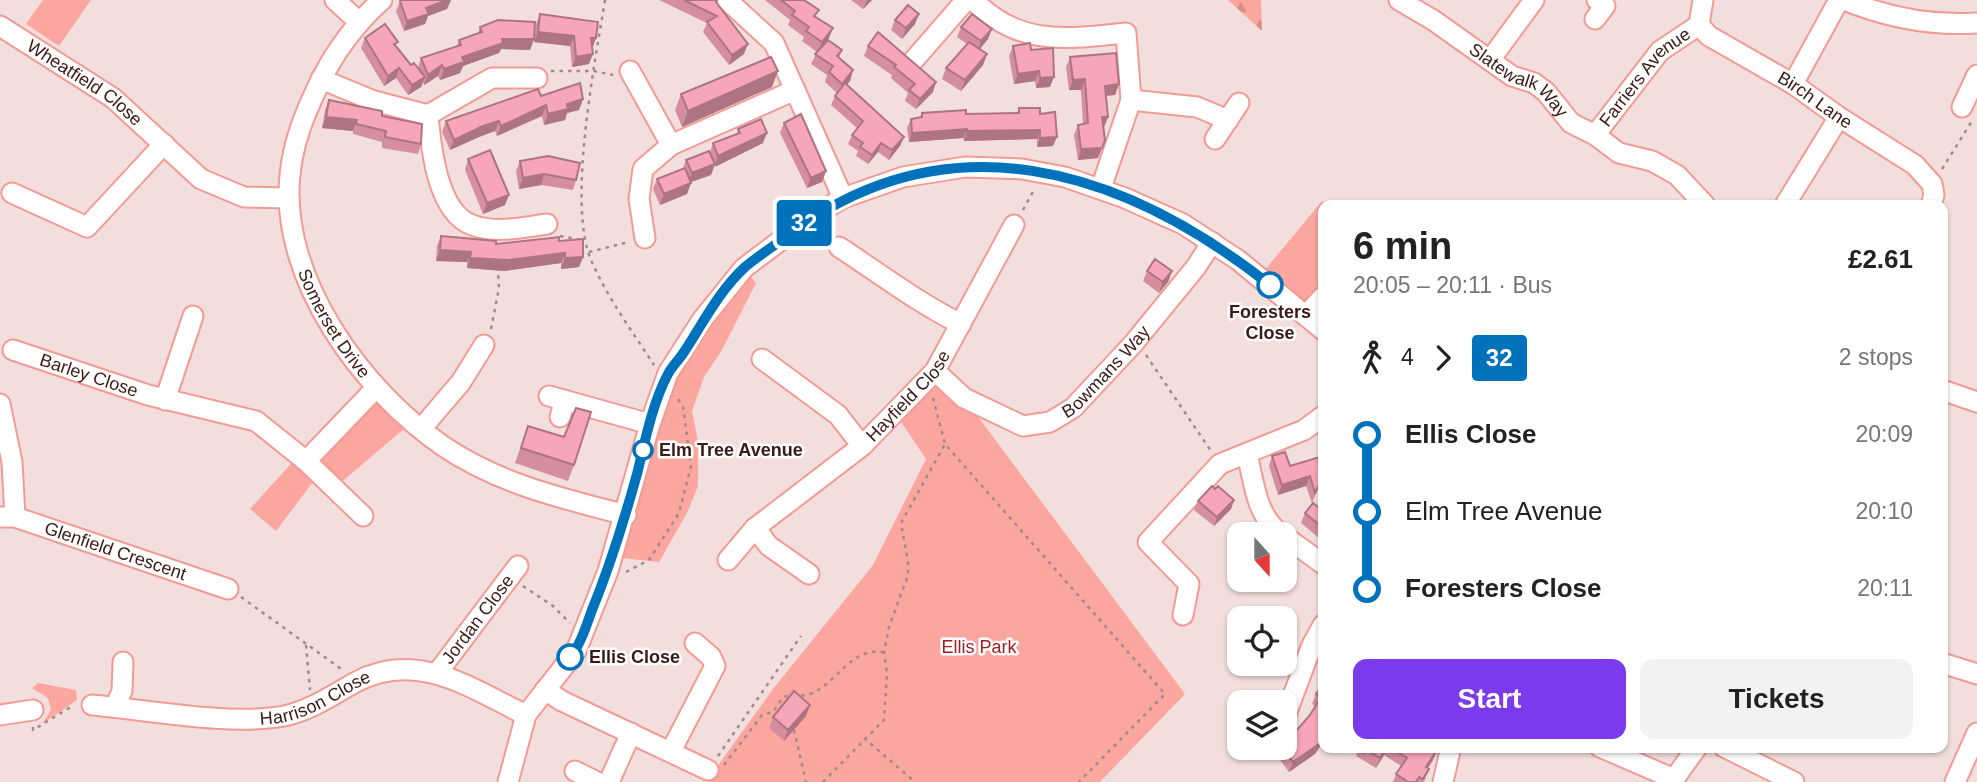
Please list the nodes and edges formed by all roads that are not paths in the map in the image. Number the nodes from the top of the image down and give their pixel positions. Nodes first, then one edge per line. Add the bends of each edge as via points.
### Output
1 (335, 0) edge
2 (382, 0) edge
3 (727, 0) edge
4 (966, 0) edge
5 (973, 0) edge
6 (1399, 0) edge
7 (1534, 0) edge
8 (1703, 0) edge
9 (1839, 0) edge
10 (1844, 0) edge
11 (358, 21) junction
12 (1977, 23) edge
13 (1699, 25) junction
14 (0, 26) edge
15 (1490, 60) junction
16 (913, 61) edge
17 (630, 71) road end
18 (1977, 75) edge
19 (537, 78) road end
20 (321, 79) junction
21 (1793, 84) junction
22 (795, 90) junction
23 (1131, 100) junction
24 (1239, 103) dead end
25 (1970, 109) edge
26 (428, 115) junction
27 (1839, 117) junction
28 (1228, 120) junction
29 (1595, 135) junction
30 (1215, 139) dead end
31 (164, 144) junction
32 (671, 145) junction
33 (1101, 188) junction
34 (12, 193) dead end
35 (289, 198) junction
36 (843, 198) junction
37 (1700, 200) edge
38 (1788, 200) edge
39 (1932, 200) edge
40 (547, 224) road end
41 (1014, 225) road end
42 (645, 238) road end
43 (1212, 242) junction
44 (839, 247) dead end
45 (1318, 302) edge
46 (1307, 314) junction
47 (193, 316) dead end
48 (961, 324) junction
49 (1318, 325) edge
50 (484, 345) road end
51 (13, 350) dead end
52 (762, 359) dead end
53 (932, 374) junction
54 (376, 388) junction
55 (1948, 392) edge
56 (165, 400) junction
57 (1977, 402) edge
58 (0, 404) edge
59 (558, 404) dead end
60 (1318, 420) edge
61 (650, 424) junction
62 (421, 429) junction
63 (862, 446) junction
64 (1247, 454) junction
65 (306, 461) junction
66 (626, 515) junction
67 (363, 516) dead end
68 (8, 517) edge
69 (1268, 522) edge
70 (755, 528) junction
71 (1297, 545) edge
72 (728, 560) dead end
73 (1318, 560) edge
74 (514, 572) road end
75 (809, 574) dead end
76 (228, 589) road end
77 (1184, 615) dead end
78 (1318, 637) edge
79 (695, 643) dead end
80 (123, 662) dead end
81 (1948, 665) edge
82 (438, 672) junction
83 (1977, 674) edge
84 (545, 690) junction
85 (1296, 690) edge
86 (92, 705) road end
87 (115, 707) junction
88 (33, 710) road end
89 (0, 715) edge
90 (526, 715) junction
91 (631, 733) junction
92 (1977, 733) edge
93 (671, 751) junction
94 (1450, 753) edge
95 (1613, 753) edge
96 (1692, 753) edge
97 (1736, 753) edge
98 (716, 768) road end
99 (575, 772) dead end
100 (1673, 781) edge
101 (508, 782) edge
102 (597, 782) edge
103 (609, 782) edge
104 (1443, 782) edge
105 (1794, 782) edge
106 (1955, 782) edge

1 - 11 street
2 - 11 street, Somerset Drive
3 - 22 street via 774,43
4 - 16 street
5 - 23 street via 1000,24 1033,35 1069,38 1125,28
6 - 15 street, Slatewalk Way
7 - 15 street
8 - 13 street
9 - 21 street
10 - 12 street via 1868,10 1942,25
11 - 20 street, Somerset Drive
13 - 21 street, Birch Lane via 1709,36
13 - 29 street, Farriers Avenue via 1660,51
14 - 31 street, Wheatfield Close via 113,98
15 - 29 street, Slatewalk Way via 1512,76 1534,83 1571,123
17 - 32 street
18 - 25 street
19 - 26 street via 492,78
20 - 26 street via 374,101
20 - 35 street, Somerset Drive via 301,125
21 - 27 street, Birch Lane
22 - 32 street
22 - 36 street
23 - 28 street via 1197,107
23 - 33 street
24 - 28 street
26 - 40 street via 433,161 450,206 471,225 496,229
27 - 38 street
27 - 39 street, Birch Lane via 1915,165 1932,184
28 - 30 street
29 - 37 street, Slatewalk Way via 1619,153 1653,161 1677,175
31 - 34 street via 87,227
31 - 35 street, Wheatfield Close via 201,179 225,192
32 - 42 street via 643,169 639,199
33 - 36 street via 1044,173 990,167 938,170 870,186
33 - 43 street
35 - 54 street, Somerset Drive via 303,267 338,337
36 - 61 street via 744,268 702,320 665,382
41 - 48 street, Hayfield Close
43 - 46 street
43 - 53 street, Bowmans Way via 1133,344 1073,408 1049,422 1023,426 964,398
44 - 48 street via 927,308
45 - 46 street
46 - 49 street
47 - 56 street
48 - 53 street, Hayfield Close
50 - 62 street via 461,382
51 - 56 street, Barley Close
52 - 63 street via 838,415
53 - 63 street, Hayfield Close
54 - 62 street, Somerset Drive
54 - 65 street
55 - 57 street
56 - 65 street, Barley Close via 256,421
58 - 68 street via 12,462
59 - 61 street
60 - 64 street
61 - 66 street
62 - 66 street, Somerset Drive via 507,481
63 - 70 street, Hayfield Close
64 - 69 street
64 - 77 street via 1220,464 1148,542 1189,584
65 - 67 street, Barley Close
66 - 84 street via 576,650
68 - 76 street, Glenfield Crescent
70 - 72 street, Hayfield Close
70 - 75 street via 769,546
71 - 73 street
74 - 82 street, Jordan Close
78 - 85 street
79 - 93 street via 715,666
80 - 87 street via 122,691
81 - 83 street
82 - 87 street, Harrison Close via 409,669 358,681 311,708 255,719
82 - 90 street, Harrison Close
84 - 90 street
84 - 91 street
86 - 87 street, Harrison Close
88 - 89 street
90 - 101 street
91 - 93 street
91 - 103 street
92 - 106 street
93 - 98 street
94 - 104 street
95 - 100 street
96 - 100 street
97 - 105 street
99 - 102 street

